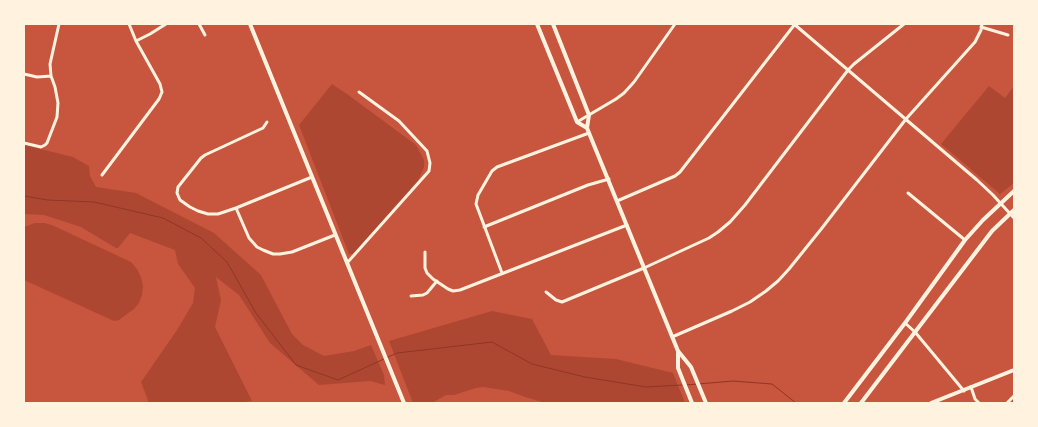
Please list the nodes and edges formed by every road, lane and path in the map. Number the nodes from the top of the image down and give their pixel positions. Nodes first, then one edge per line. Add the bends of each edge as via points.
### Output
1 (59, 24) edge
2 (129, 24) edge
3 (166, 24) edge
4 (199, 24) edge
5 (250, 24) edge
6 (537, 24) edge
7 (553, 24) edge
8 (675, 24) edge
9 (794, 24) edge
10 (904, 24) edge
11 (982, 25) edge
12 (205, 35) dead end
13 (1008, 35) dead end
14 (136, 41) junction
15 (848, 70) junction
16 (24, 74) edge
17 (51, 76) junction
18 (359, 92) dead end
19 (589, 115) junction
20 (906, 119) junction
21 (267, 122) dead end
22 (577, 122) junction
23 (587, 128) junction
24 (589, 133) junction
25 (24, 142) edge
26 (102, 175) dead end
27 (312, 177) junction
28 (608, 179) junction
29 (1014, 191) edge
30 (908, 193) dead end
31 (617, 201) junction
32 (1000, 203) junction
33 (236, 208) junction
34 (1014, 210) edge
35 (1010, 214) junction
36 (1014, 218) edge
37 (627, 225) junction
38 (484, 227) junction
39 (335, 235) junction
40 (965, 240) junction
41 (425, 252) dead end
42 (347, 264) junction
43 (644, 268) junction
44 (502, 273) junction
45 (436, 281) junction
46 (546, 292) dead end
47 (411, 296) dead end
48 (904, 323) junction
49 (916, 332) junction
50 (672, 337) junction
51 (678, 351) junction
52 (1014, 370) edge
53 (971, 387) junction
54 (964, 391) junction
55 (1014, 396) edge
56 (404, 403) edge
57 (692, 403) edge
58 (706, 403) edge
59 (844, 403) edge
60 (861, 403) edge
61 (930, 403) edge
62 (979, 403) edge
63 (1007, 403) edge

1 - 17 street via 51,56
2 - 14 street
3 - 14 street
4 - 12 street
5 - 27 main road
6 - 22 main road
7 - 19 main road
8 - 19 street via 634,82 616,99
9 - 15 street
9 - 31 street via 680,172
10 - 15 street
11 - 13 street
11 - 20 street via 975,42
14 - 26 street via 162,92
15 - 20 street
15 - 43 street via 730,222 709,238
16 - 17 street
17 - 25 street via 58,95 58,109 48,143 40,147
18 - 42 street via 399,121 427,151 430,163 429,171
19 - 22 street
19 - 23 main road
20 - 32 street
20 - 50 street via 778,281 750,302
21 - 33 street via 263,128 200,158 178,187 180,200 202,213 218,214
22 - 23 main road
23 - 24 main road
24 - 28 main road
24 - 38 street via 492,171 476,200
27 - 33 street
27 - 39 main road
28 - 31 main road
28 - 38 street
29 - 32 main road
30 - 40 street
31 - 37 main road
32 - 35 street
32 - 40 main road
33 - 39 street via 249,238 257,247 273,254 292,252
34 - 35 main road
35 - 36 street
35 - 49 main road via 992,231
37 - 43 main road
37 - 44 street
38 - 44 street
39 - 42 main road
40 - 48 main road
41 - 45 street via 425,268
42 - 56 main road
43 - 46 street via 562,302
43 - 50 main road
44 - 45 street via 454,291
45 - 47 street via 423,295
48 - 49 street
48 - 59 main road
49 - 54 street
49 - 60 main road
50 - 51 main road
51 - 57 main road via 678,368
51 - 58 main road via 691,367
52 - 53 main road
53 - 54 main road
53 - 62 street
54 - 61 main road
55 - 63 street

